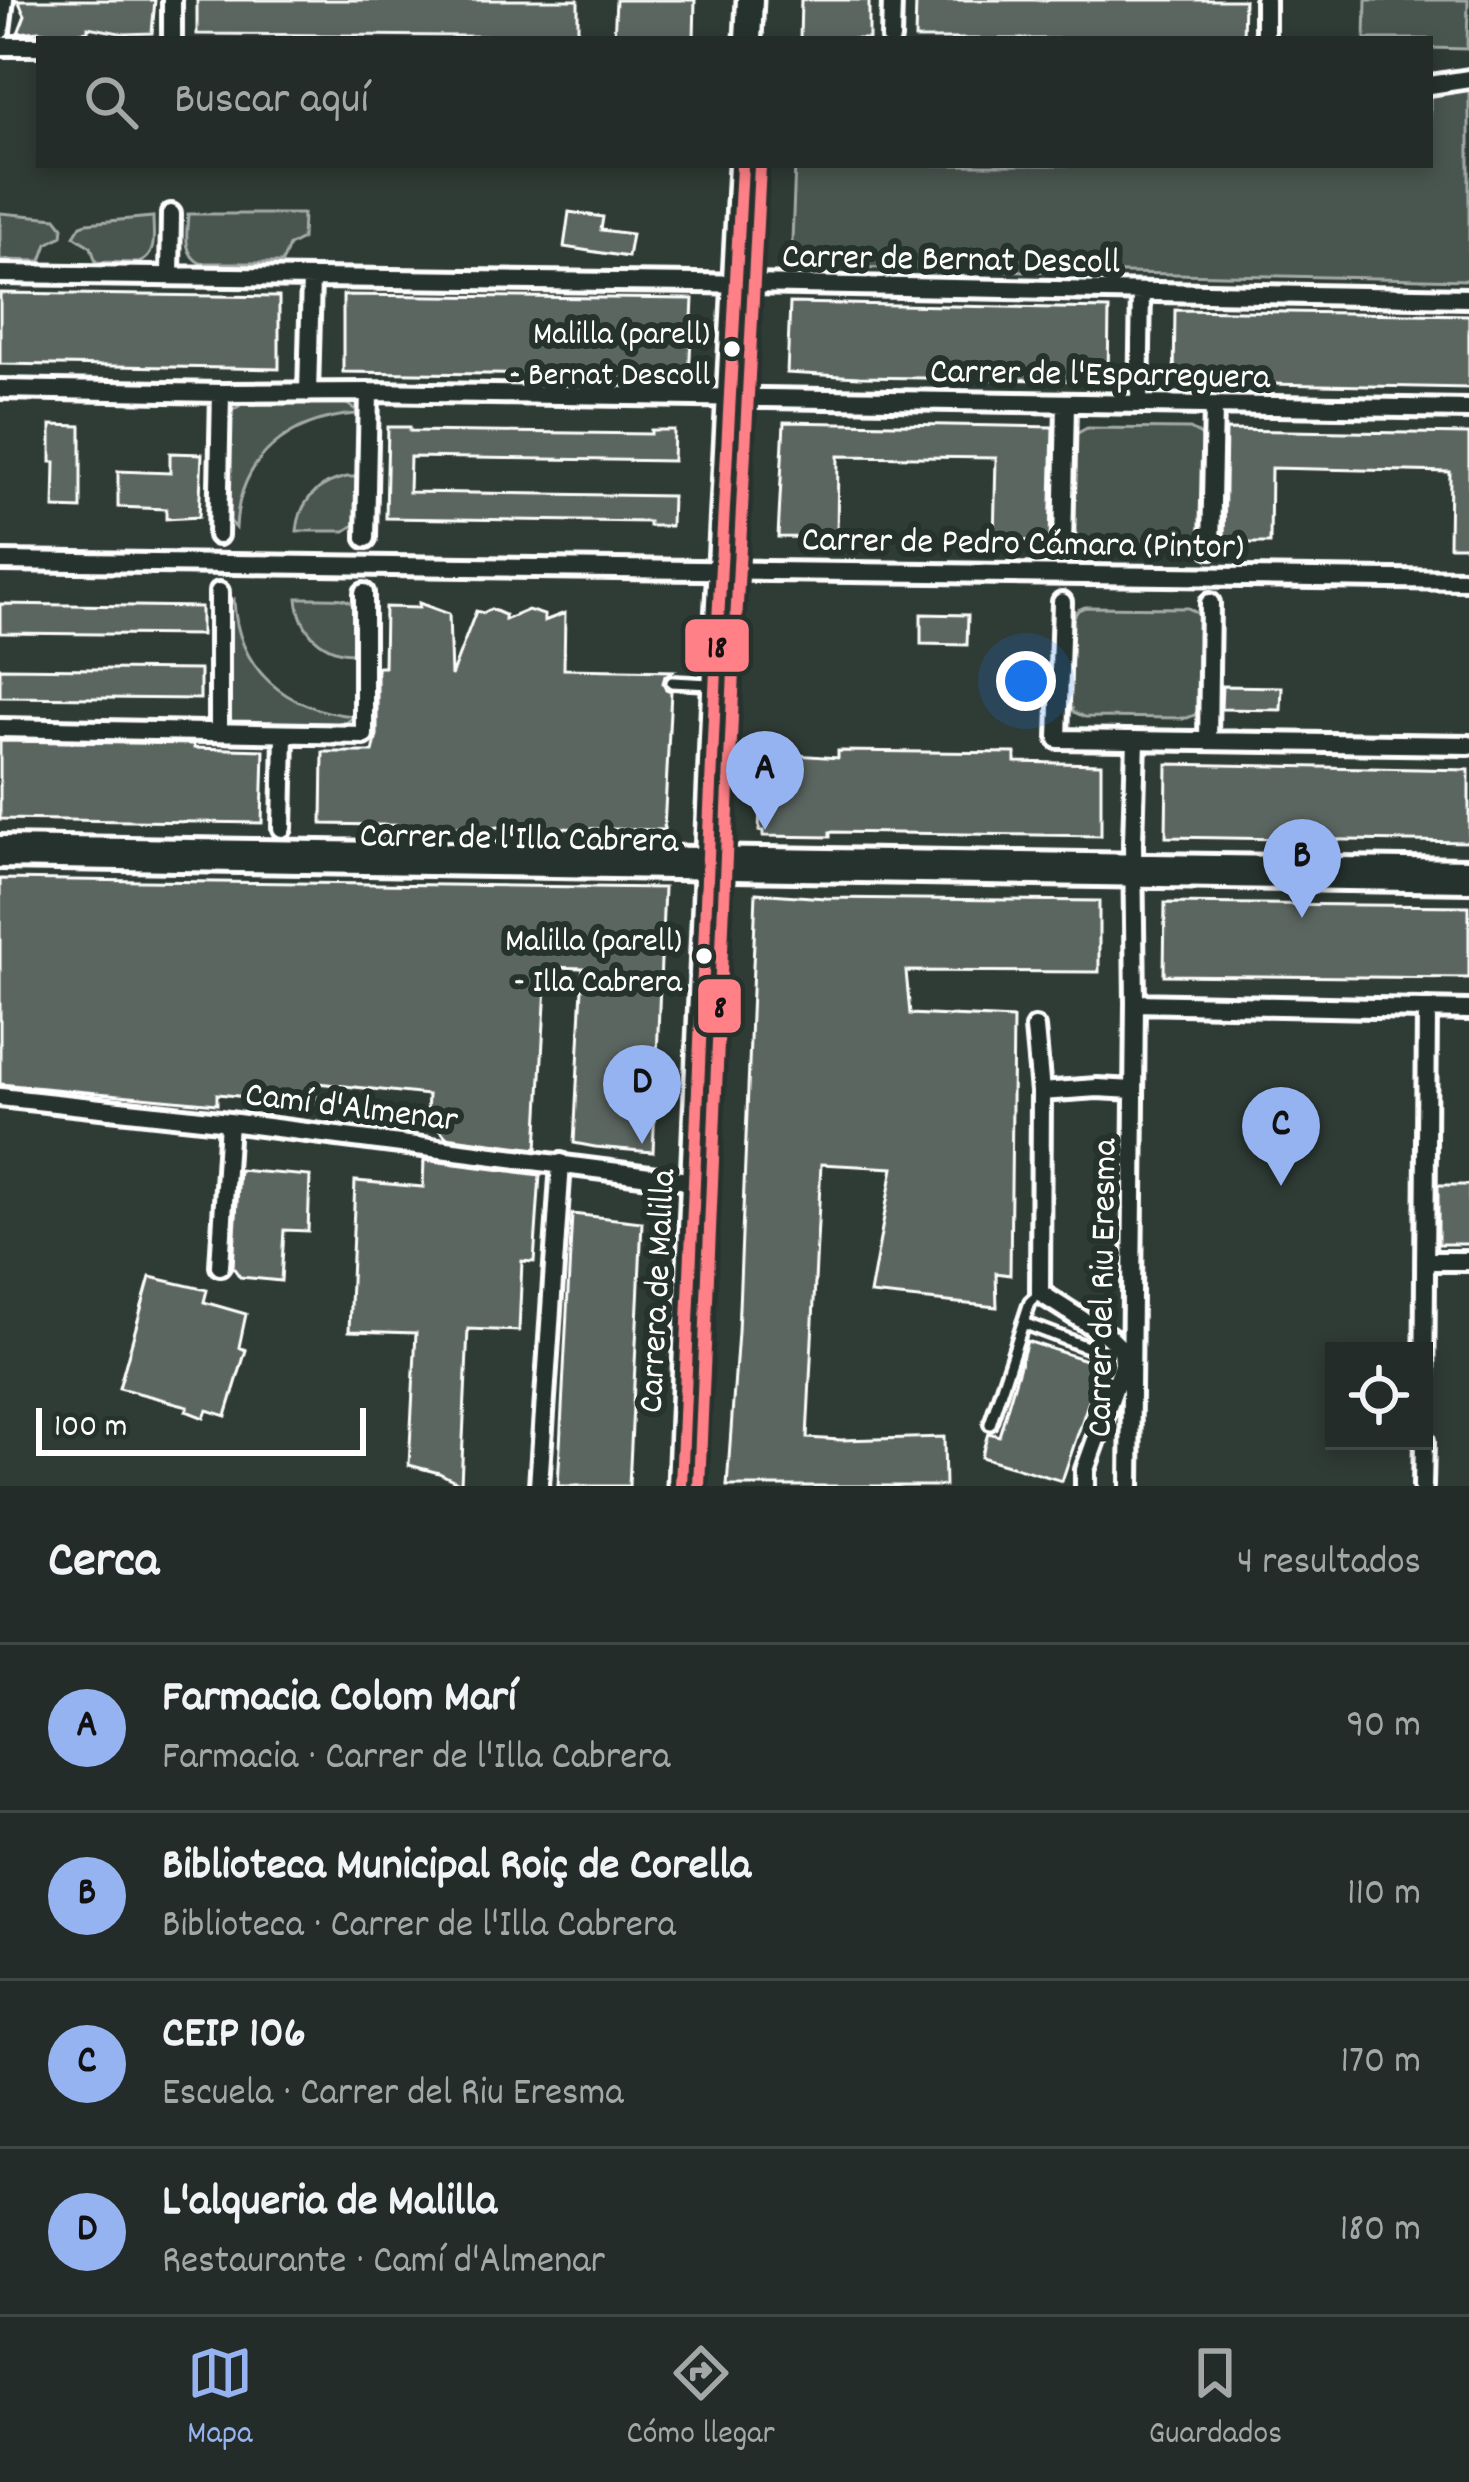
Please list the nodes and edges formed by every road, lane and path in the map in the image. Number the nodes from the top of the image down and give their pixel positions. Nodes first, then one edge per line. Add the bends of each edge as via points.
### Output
1 (4, 0) edge
2 (172, 0) edge
3 (750, 0) edge
4 (892, 0) edge
5 (1265, 0) edge
6 (0, 31) edge
7 (172, 36) edge
8 (748, 36) edge
9 (891, 36) edge
10 (1264, 36) edge
11 (0, 46) edge
12 (36, 46) edge
13 (1469, 79) edge
14 (1433, 85) edge
15 (742, 168) edge
16 (171, 214) dead end
17 (0, 274) edge
18 (170, 276) junction
19 (311, 278) junction
20 (736, 285) junction
21 (1141, 292) junction
22 (1469, 298) edge
23 (0, 389) edge
24 (308, 392) junction
25 (369, 392) junction
26 (221, 393) junction
27 (731, 398) junction
28 (1066, 404) junction
29 (1139, 404) junction
30 (1214, 406) junction
31 (1469, 409) edge
32 (218, 535) dead end
33 (365, 538) dead end
34 (1063, 546) dead end
35 (1211, 548) dead end
36 (0, 561) edge
37 (722, 569) junction
38 (1469, 580) edge
39 (218, 592) dead end
40 (364, 593) dead end
41 (1062, 602) dead end
42 (1210, 603) dead end
43 (672, 682) dead end
44 (716, 684) junction
45 (0, 728) edge
46 (219, 732) junction
47 (284, 734) junction
48 (1136, 740) junction
49 (1208, 741) junction
50 (1469, 746) edge
51 (282, 828) dead end
52 (0, 845) edge
53 (0, 859) edge
54 (708, 863) junction
55 (1469, 868) edge
56 (1134, 870) junction
57 (1469, 883) edge
58 (1136, 1004) junction
59 (1426, 1009) junction
60 (1469, 1010) edge
61 (1035, 1028) dead end
62 (1134, 1090) junction
63 (1040, 1092) junction
64 (0, 1097) edge
65 (229, 1122) junction
66 (561, 1163) junction
67 (696, 1182) junction
68 (1425, 1261) junction
69 (1469, 1261) edge
70 (220, 1266) dead end
71 (1040, 1293) junction
72 (1023, 1322) junction
73 (1424, 1342) edge
74 (1092, 1349) dead end
75 (990, 1424) dead end
76 (1424, 1450) edge
77 (539, 1486) edge
78 (681, 1486) edge
79 (1084, 1486) edge
80 (1130, 1486) edge
81 (1424, 1486) edge

1 - 6 street
2 - 7 street
3 - 8 street
4 - 9 street
5 - 10 street
11 - 12 street
13 - 14 street
15 - 20 street, Carrera de Malilla
16 - 18 street
17 - 18 street, Carrer de Bernat Descoll
18 - 19 street, Carrer de Bernat Descoll
19 - 20 street, Carrer de Bernat Descoll
19 - 24 street
20 - 21 street, Carrer de Bernat Descoll
20 - 27 street, Carrera de Malilla
21 - 22 street, Carrer de Bernat Descoll
21 - 29 street
23 - 26 street, Carrer de l'Esparreguera
24 - 25 street, Carrer de l'Esparreguera
24 - 26 street, Carrer de l'Esparreguera
25 - 27 street, Carrer de l'Esparreguera
25 - 33 street
26 - 32 street
27 - 28 street, Carrer de l'Esparreguera
27 - 37 street, Carrera de Malilla
28 - 29 street, Carrer de l'Esparreguera
28 - 34 street
29 - 30 street, Carrer de l'Esparreguera
30 - 31 street, Carrer de l'Esparreguera
30 - 35 street
36 - 37 street, Carrer de Pedro Cámara (Pintor)
37 - 38 street, Carrer de Pedro Cámara (Pintor)
37 - 44 street, Carrera de Malilla
39 - 46 street
40 - 47 street via 364,735
41 - 48 street via 1058,739
42 - 49 street
43 - 44 lane
44 - 54 street, Carrera de Malilla
45 - 46 street
46 - 47 street
47 - 51 street
48 - 49 street
48 - 56 street, Carrer del Riu Eresma
49 - 50 street
52 - 54 street, Carrer de l'Illa Cabrera
53 - 54 street, Carrer de l'Illa Cabrera
54 - 56 street, Carrer de l'Illa Cabrera
54 - 67 street, Carrera de Malilla
55 - 56 street, Carrer de l'Illa Cabrera
56 - 57 street, Carrer de l'Illa Cabrera
56 - 58 street, Carrer del Riu Eresma
58 - 59 street
58 - 62 street, Carrer del Riu Eresma
59 - 60 street
59 - 68 street
61 - 63 street, Carrer del Riu Eresma
62 - 63 street, Carrer del Riu Eresma
62 - 80 street, Carrer del Riu Eresma
63 - 71 street, Carrer del Riu Eresma
64 - 65 street, Camí d'Almenar
65 - 66 street, Camí d'Almenar
65 - 70 street
66 - 67 street, Camí d'Almenar
66 - 77 street
67 - 78 street, Carrera de Malilla
68 - 69 street
68 - 73 street
71 - 72 lane
71 - 79 street, Carrer del Riu Eresma via 1122,1350
72 - 74 lane
72 - 75 lane
76 - 81 street

